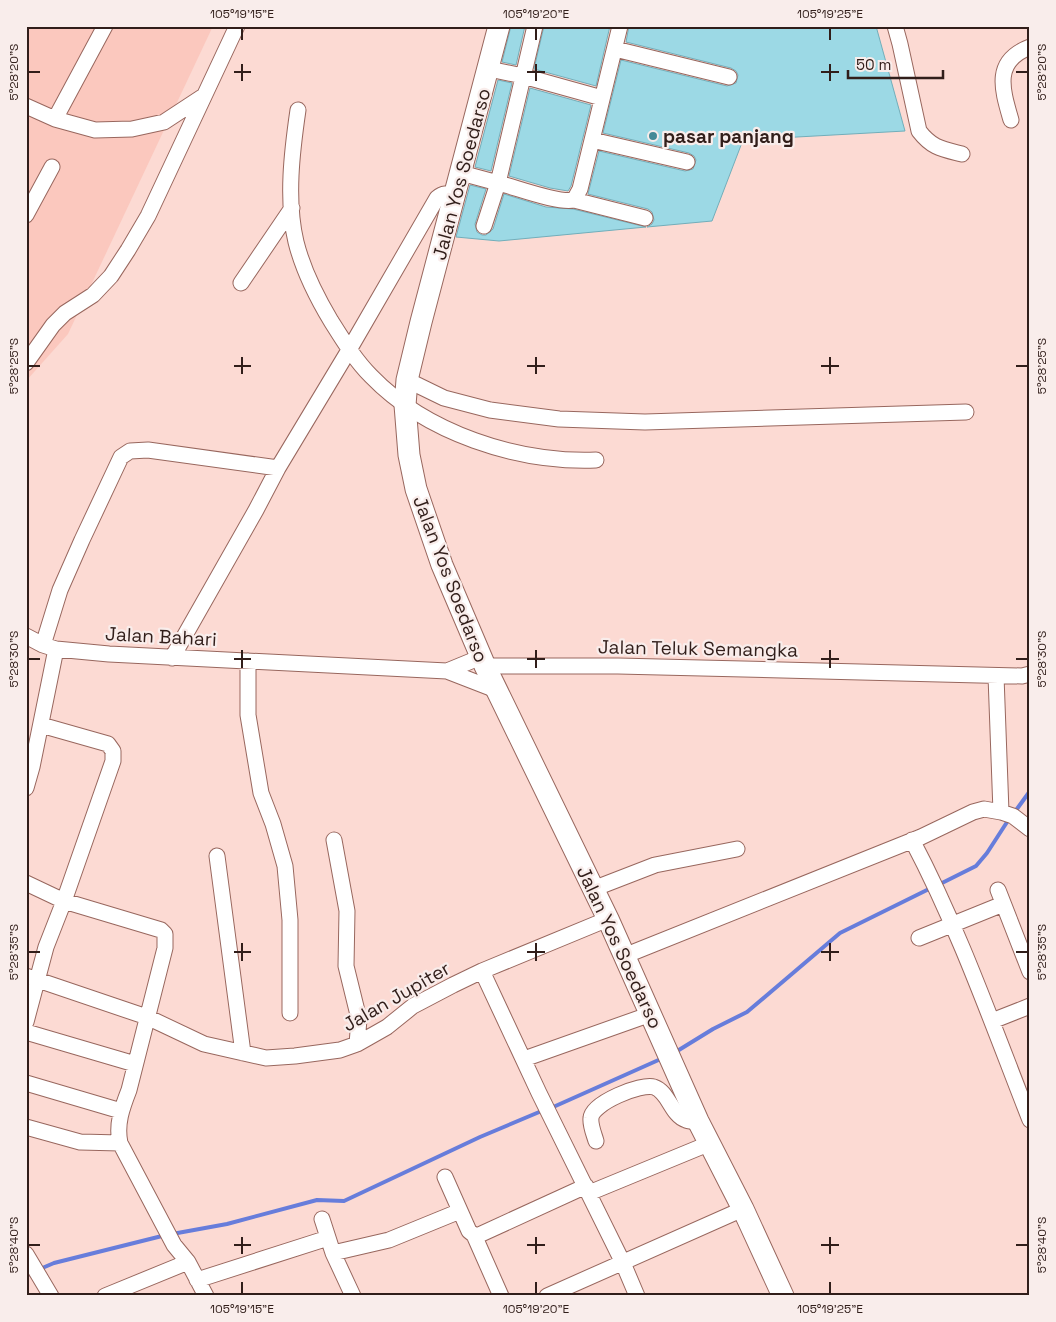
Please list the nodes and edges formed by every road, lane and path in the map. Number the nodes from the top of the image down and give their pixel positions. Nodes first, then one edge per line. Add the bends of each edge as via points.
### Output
1 (105, 26) edge
2 (237, 26) edge
3 (499, 26) edge
4 (535, 26) edge
5 (620, 26) edge
6 (895, 26) edge
7 (1030, 47) edge
8 (615, 49) junction
9 (489, 69) junction
10 (523, 76) junction
11 (729, 77) dead end
12 (202, 97) junction
13 (602, 98) junction
14 (26, 106) edge
15 (298, 110) dead end
16 (55, 119) junction
17 (1011, 120) dead end
18 (592, 140) junction
19 (962, 154) dead end
20 (687, 162) dead end
21 (52, 167) dead end
22 (461, 174) junction
23 (498, 183) junction
24 (454, 196) junction
25 (574, 200) junction
26 (292, 208) junction
27 (26, 215) edge
28 (646, 218) dead end
29 (484, 226) dead end
30 (241, 283) dead end
31 (349, 350) junction
32 (26, 363) edge
33 (407, 380) junction
34 (405, 405) junction
35 (966, 412) dead end
36 (596, 460) dead end
37 (278, 468) junction
38 (26, 636) edge
39 (50, 647) junction
40 (172, 658) junction
41 (248, 661) junction
42 (483, 662) junction
43 (447, 671) junction
44 (1030, 674) edge
45 (996, 676) junction
46 (496, 690) junction
47 (41, 725) junction
48 (26, 788) edge
49 (1001, 812) junction
50 (1030, 829) edge
51 (334, 840) dead end
52 (912, 840) junction
53 (737, 849) dead end
54 (217, 856) dead end
55 (26, 883) edge
56 (594, 889) junction
57 (64, 901) junction
58 (608, 919) junction
59 (952, 925) junction
60 (920, 938) dead end
61 (624, 956) junction
62 (482, 971) junction
63 (1030, 972) edge
64 (32, 978) edge
65 (1030, 1006) edge
66 (290, 1012) dead end
67 (651, 1014) junction
68 (147, 1017) junction
69 (992, 1021) junction
70 (26, 1022) edge
71 (26, 1032) edge
72 (357, 1044) junction
73 (243, 1054) junction
74 (524, 1059) junction
75 (135, 1064) junction
76 (26, 1083) edge
77 (121, 1111) junction
78 (1030, 1120) edge
79 (698, 1121) junction
80 (26, 1127) edge
81 (596, 1141) dead end
82 (120, 1143) junction
83 (708, 1144) junction
84 (444, 1177) dead end
85 (588, 1189) junction
86 (743, 1209) junction
87 (460, 1211) junction
88 (322, 1220) dead end
89 (474, 1235) junction
90 (328, 1238) junction
91 (333, 1253) junction
92 (30, 1259) edge
93 (188, 1262) junction
94 (624, 1263) junction
95 (197, 1280) junction
96 (49, 1292) edge
97 (105, 1296) edge
98 (206, 1296) edge
99 (353, 1296) edge
100 (501, 1296) edge
101 (547, 1296) edge
102 (637, 1296) edge
103 (783, 1296) edge

1 - 16 street
2 - 12 street
3 - 9 highway, Jalan Yos Soedarso
4 - 10 street
5 - 8 street
6 - 19 street via 919,131 927,142 939,149
7 - 17 street via 1008,60 1004,72 1003,91
8 - 11 street
8 - 13 street
9 - 10 street
9 - 22 highway, Jalan Yos Soedarso
10 - 13 street
10 - 23 street
12 - 16 street via 164,122 132,129 95,130
12 - 32 street via 148,216 111,276 93,295 53,325
13 - 18 street
14 - 16 street
15 - 26 street via 292,150
18 - 20 street
18 - 25 street via 580,189
21 - 27 street
22 - 23 street
22 - 24 highway, Jalan Yos Soedarso
23 - 25 street via 558,200
23 - 29 street
24 - 31 street via 448,193 437,198
24 - 33 highway, Jalan Yos Soedarso
25 - 28 street
26 - 30 street
26 - 31 street via 295,240 303,267
31 - 34 street via 371,377
31 - 37 street
33 - 34 highway, Jalan Yos Soedarso
33 - 35 street via 444,398 481,408 558,419 645,422
34 - 36 street via 431,421 500,450 572,461
34 - 42 highway, Jalan Yos Soedarso via 416,489 442,565
37 - 39 street via 148,450 130,451 121,457 60,590
37 - 40 street
38 - 39 street, Jalan Bahari
39 - 40 street, Jalan Bahari
39 - 47 street
40 - 41 street, Jalan Bahari
41 - 43 street, Jalan Bahari
41 - 66 street via 248,715 261,793 285,866 290,920
42 - 43 street, Jalan Bahari
42 - 45 street, Jalan Teluk Semangka
42 - 46 highway, Jalan Yos Soedarso
43 - 46 street, Jalan Bahari
44 - 45 street, Jalan Teluk Semangka
45 - 49 street
46 - 56 highway, Jalan Yos Soedarso
47 - 48 street
47 - 57 street via 108,744 113,751 113,761
49 - 50 street via 1013,816
49 - 52 street via 984,809 973,812
51 - 72 street via 347,910 346,966 359,1019
52 - 59 street
52 - 61 street
53 - 56 street via 655,865
54 - 73 street
55 - 57 street
56 - 58 highway, Jalan Yos Soedarso
57 - 64 street
57 - 68 street via 161,930 165,934 166,948
58 - 61 highway, Jalan Yos Soedarso
58 - 62 street, Jalan Jupiter
59 - 60 street
59 - 63 street via 1001,897
59 - 69 street
61 - 67 highway, Jalan Yos Soedarso
62 - 72 street, Jalan Jupiter via 413,1006 387,1027
62 - 74 street
64 - 68 street, Jalan Jupiter
64 - 70 street
65 - 69 street
67 - 74 street
67 - 79 highway, Jalan Yos Soedarso
68 - 73 street, Jalan Jupiter via 204,1044
68 - 75 street
69 - 78 street
71 - 75 street
72 - 73 street, Jalan Jupiter via 340,1050 295,1056 266,1058
74 - 85 street
75 - 77 street
76 - 77 street
77 - 82 street via 118,1124
79 - 81 street via 686,1121 662,1093 643,1087 614,1097 594,1110 591,1118
79 - 83 highway, Jalan Yos Soedarso
80 - 82 street via 80,1142
82 - 93 street via 174,1245
83 - 85 street
83 - 86 highway, Jalan Yos Soedarso
84 - 87 street
85 - 89 street
85 - 94 street
86 - 94 street
86 - 103 highway, Jalan Yos Soedarso
87 - 89 street
87 - 91 street via 389,1240
88 - 90 street
89 - 100 street
90 - 91 street
90 - 95 street
91 - 99 street
92 - 96 street
93 - 95 street
93 - 97 street
94 - 101 street
94 - 102 street
95 - 98 street

